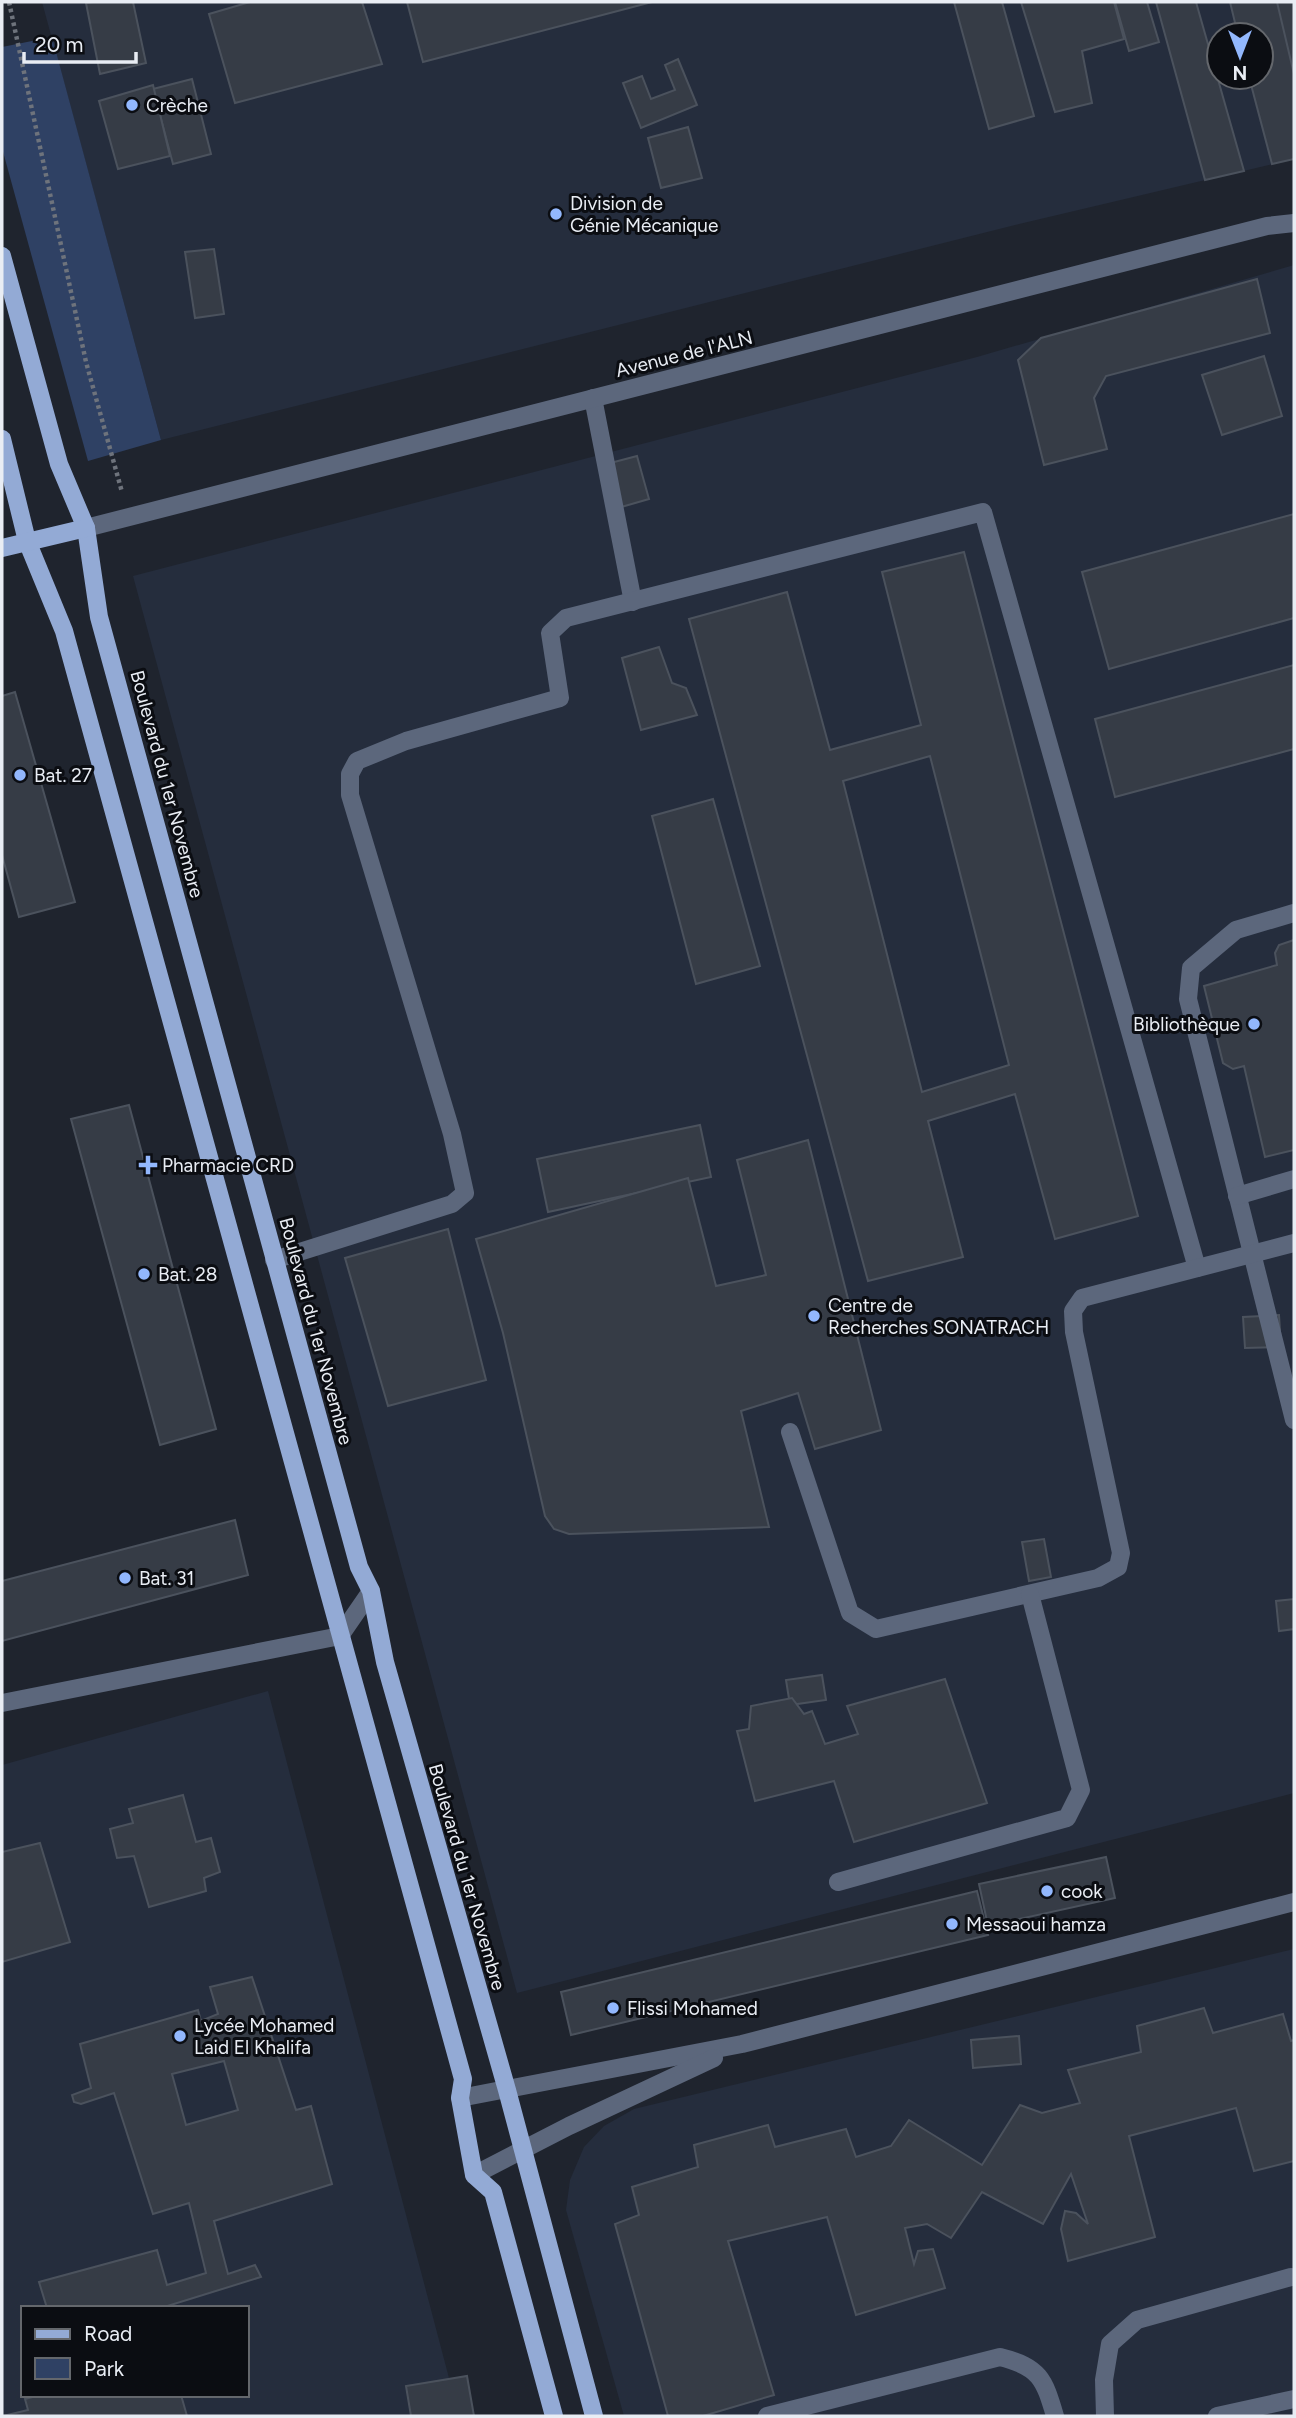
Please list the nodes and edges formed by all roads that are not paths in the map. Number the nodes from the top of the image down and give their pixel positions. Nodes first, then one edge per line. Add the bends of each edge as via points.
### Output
1 (1294, 223) edge
2 (2, 256) edge
3 (593, 398) junction
4 (2, 439) edge
5 (86, 528) junction
6 (27, 541) junction
7 (2, 548) edge
8 (633, 602) junction
9 (1294, 913) edge
10 (1294, 1179) edge
11 (1237, 1196) junction
12 (1294, 1243) edge
13 (1252, 1254) junction
14 (274, 1260) junction
15 (1197, 1268) junction
16 (1294, 1420) edge
17 (790, 1432) dead end
18 (371, 1591) junction
19 (1030, 1594) junction
20 (340, 1636) junction
21 (2, 1703) edge
22 (838, 1882) dead end
23 (1294, 1902) edge
24 (742, 2044) junction
25 (507, 2090) junction
26 (460, 2098) junction
27 (522, 2149) junction
28 (474, 2175) junction
29 (1291, 2277) dead end
30 (1294, 2399) edge
31 (554, 2416) edge
32 (594, 2416) edge
33 (767, 2416) edge
34 (1055, 2416) edge
35 (1105, 2416) edge
36 (1217, 2416) edge

1 - 3 street, Avenue de l'ALN
2 - 5 main road, Boulevard du 1er Novembre via 59,464
3 - 5 street, Avenue de l'ALN
3 - 8 street
4 - 6 main road
5 - 6 main road
5 - 14 main road, Boulevard du 1er Novembre via 99,617
6 - 7 main road
6 - 20 main road via 64,631
8 - 14 street via 566,618 550,633 560,698 406,741 357,761 350,774 350,795 452,1134 465,1192 452,1204
8 - 15 street via 983,512
9 - 11 street via 1236,930 1191,968 1188,999
10 - 11 street
11 - 13 street
12 - 13 street
13 - 15 street
13 - 16 street
14 - 18 main road, Boulevard du 1er Novembre via 359,1567
15 - 19 street via 1082,1298 1073,1311 1121,1553 1118,1567 1098,1578
17 - 19 street via 850,1613 876,1629
18 - 20 street
18 - 25 main road, Boulevard du 1er Novembre via 385,1662
19 - 22 street via 1081,1790 1067,1818
20 - 21 street
20 - 26 main road via 463,2079
23 - 24 street
24 - 25 street
24 - 27 street
25 - 26 street
25 - 27 main road, Boulevard du 1er Novembre
26 - 28 main road
27 - 28 street
27 - 32 main road, Boulevard du 1er Novembre
28 - 31 main road via 493,2192
29 - 35 street via 1137,2320 1110,2344
30 - 36 street
33 - 34 street via 1000,2357 1027,2364 1046,2384

